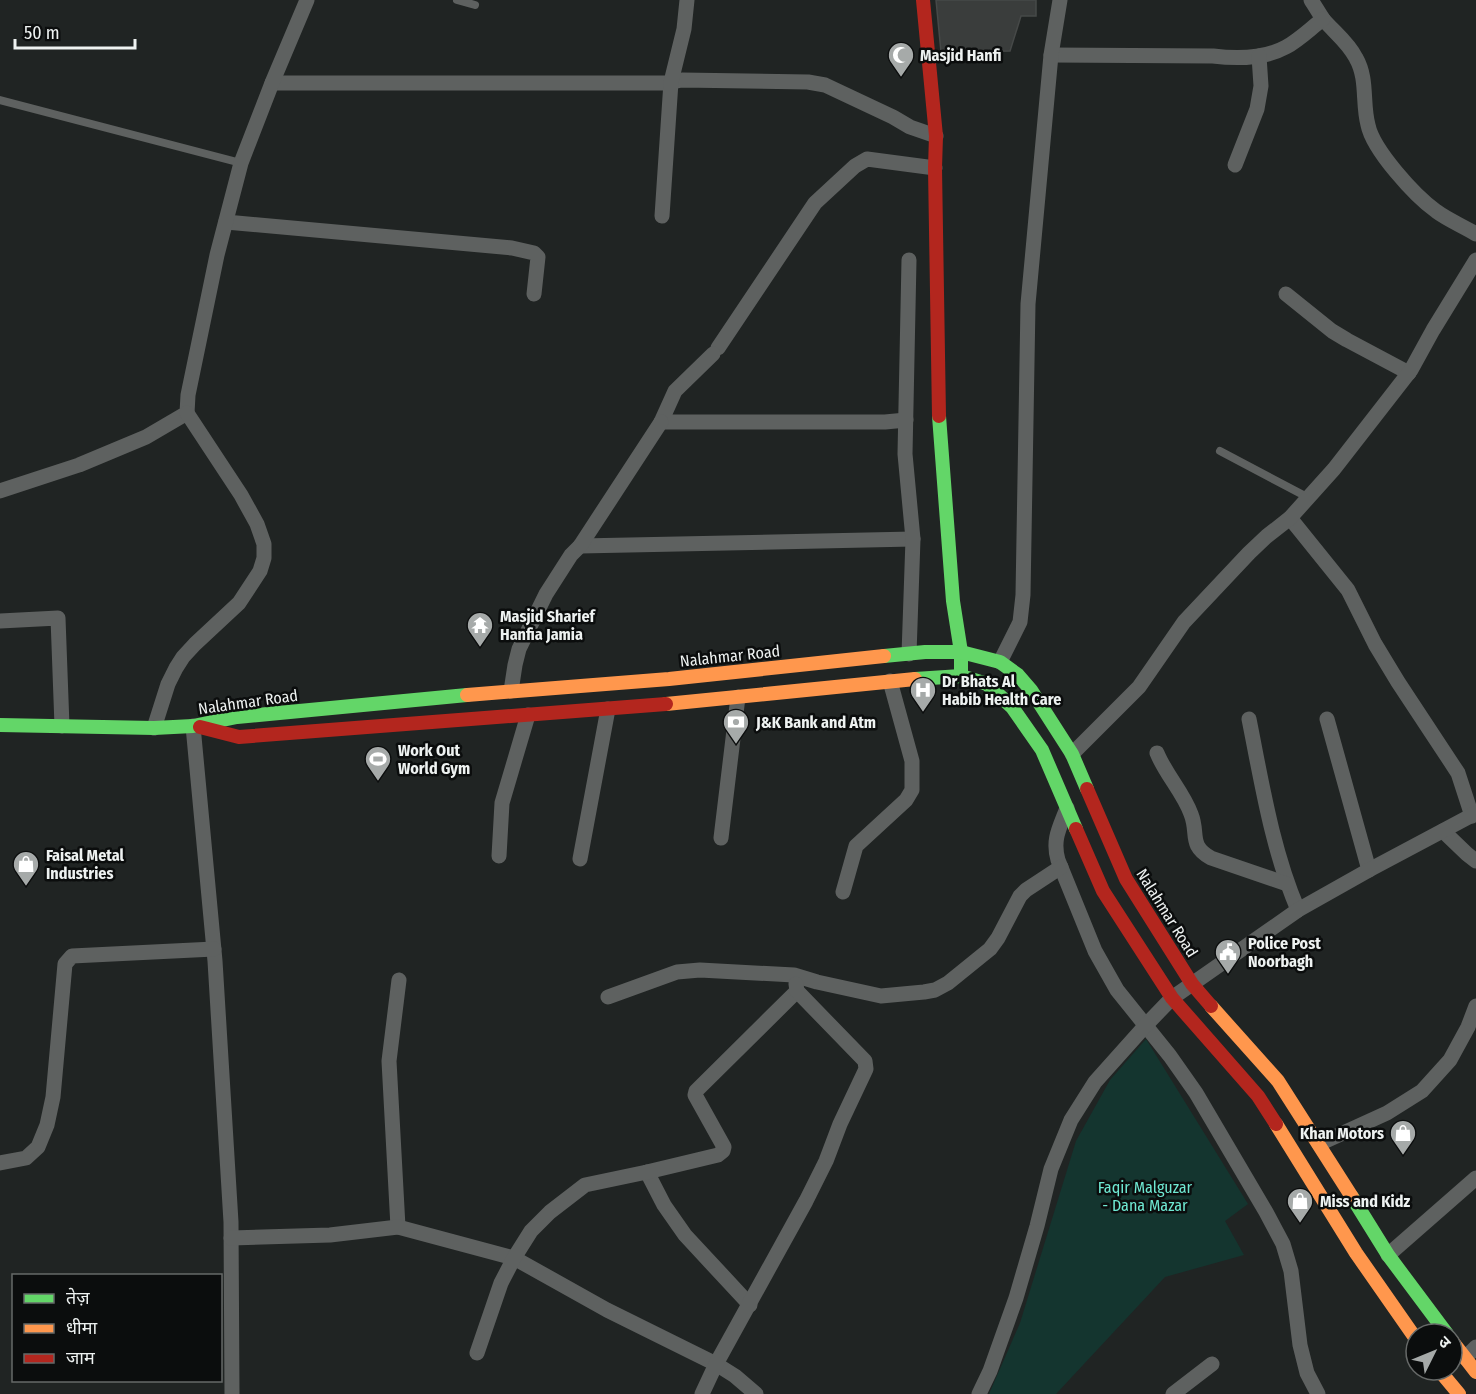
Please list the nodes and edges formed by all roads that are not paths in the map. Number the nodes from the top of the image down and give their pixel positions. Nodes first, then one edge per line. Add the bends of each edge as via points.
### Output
1 (307, 0) edge
2 (457, 0) edge
3 (687, 0) edge
4 (923, 0) edge
5 (1060, 0) edge
6 (1311, 0) edge
7 (475, 5) dead end
8 (1323, 19) junction
9 (1051, 55) junction
10 (1259, 56) junction
11 (671, 82) junction
12 (272, 83) junction
13 (0, 100) edge
14 (936, 136) junction
15 (241, 163) junction
16 (1235, 165) dead end
17 (935, 168) junction
18 (662, 216) dead end
19 (226, 222) junction
20 (1476, 234) edge
21 (909, 260) dead end
22 (1476, 260) edge
23 (534, 294) dead end
24 (1286, 294) dead end
25 (1409, 373) junction
26 (187, 413) junction
27 (906, 420) junction
28 (661, 422) junction
29 (1220, 451) dead end
30 (0, 491) edge
31 (1309, 498) junction
32 (1290, 518) junction
33 (913, 539) junction
34 (580, 546) junction
35 (0, 621) edge
36 (961, 652) junction
37 (909, 654) junction
38 (1000, 662) junction
39 (961, 676) junction
40 (890, 681) junction
41 (511, 692) junction
42 (738, 697) junction
43 (608, 709) junction
44 (528, 715) junction
45 (1249, 719) dead end
46 (1327, 719) dead end
47 (0, 725) edge
48 (62, 726) junction
49 (193, 726) junction
50 (154, 728) junction
51 (1157, 753) dead end
52 (1072, 754) junction
53 (1067, 808) junction
54 (1474, 814) edge
55 (1443, 831) junction
56 (721, 838) dead end
57 (499, 856) dead end
58 (580, 859) dead end
59 (1476, 861) edge
60 (1061, 867) junction
61 (1369, 870) junction
62 (1287, 884) junction
63 (843, 892) dead end
64 (1299, 910) junction
65 (214, 949) junction
66 (794, 975) junction
67 (399, 980) dead end
68 (1192, 984) junction
69 (797, 992) junction
70 (608, 997) dead end
71 (1172, 998) junction
72 (1476, 1006) edge
73 (1146, 1025) junction
74 (1319, 1144) junction
75 (0, 1163) edge
76 (647, 1172) junction
77 (1476, 1178) edge
78 (398, 1227) junction
79 (231, 1238) junction
80 (1388, 1255) junction
81 (513, 1258) junction
82 (750, 1305) junction
83 (1404, 1322) edge
84 (1439, 1322) edge
85 (1470, 1352) edge
86 (477, 1353) dead end
87 (716, 1364) junction
88 (1212, 1364) dead end
89 (1476, 1372) edge
90 (1449, 1382) edge
91 (232, 1394) edge
92 (702, 1394) edge
93 (756, 1394) edge
94 (979, 1394) edge
95 (1173, 1394) edge
96 (1317, 1394) edge
97 (1459, 1394) edge

1 - 12 street
2 - 7 lane
3 - 11 street
4 - 14 main road
5 - 9 street
6 - 8 street
8 - 10 street via 1284,48
8 - 20 street via 1357,58 1367,124 1378,149 1423,201
9 - 10 street
9 - 38 street via 1028,304 1023,595 1020,622
10 - 16 street via 1261,86 1257,110
11 - 12 street
11 - 14 street via 825,85 910,128
11 - 18 street
12 - 15 street
13 - 15 lane
14 - 17 main road
15 - 19 street
17 - 28 street via 867,159 855,165 814,203 715,351 675,391
17 - 36 main road via 939,411 953,601
19 - 23 street via 534,253 538,257
19 - 26 street
21 - 27 street
22 - 25 street
24 - 25 street via 1332,331
25 - 31 street
26 - 30 street via 146,437 79,465
26 - 50 street via 257,524 264,558 239,603 183,657 168,684
27 - 28 street
27 - 33 street
28 - 34 street
29 - 31 lane
31 - 32 street
32 - 52 street via 1249,553 1184,622 1139,687
32 - 54 street via 1348,590 1375,644 1458,773
33 - 34 street
33 - 37 street
34 - 41 street via 546,594 519,649
35 - 48 street via 58,618
36 - 37 main road, Nalahmar Road
36 - 38 main road, Nalahmar Road
36 - 39 main road
37 - 41 main road, Nalahmar Road
38 - 52 main road, Nalahmar Road via 1031,690
39 - 40 main road, Nalahmar Road
39 - 53 main road, Nalahmar Road via 987,684 1012,707 1042,750
40 - 42 main road, Nalahmar Road
40 - 63 street via 912,760 912,790 856,846
41 - 49 main road, Nalahmar Road via 237,717
42 - 43 main road, Nalahmar Road
42 - 56 street
43 - 44 main road, Nalahmar Road
43 - 58 street
44 - 49 main road, Nalahmar Road via 239,737
44 - 57 street via 502,803
45 - 62 street
46 - 61 street
47 - 48 main road
48 - 50 main road
49 - 50 main road
49 - 65 street
51 - 62 street via 1193,817 1196,845 1201,853
52 - 68 main road, Nalahmar Road via 1126,879
53 - 60 street via 1056,838 1055,850
53 - 71 main road, Nalahmar Road via 1103,891
54 - 55 street
55 - 59 street
55 - 61 street
60 - 66 street via 1020,896 990,949 935,990 881,996
60 - 73 street via 1095,951 1117,990
61 - 64 street
62 - 64 street
64 - 68 street
65 - 75 street via 72,956 65,964 47,1125 38,1147 26,1158
65 - 79 street
66 - 69 street
66 - 70 street via 677,972
67 - 78 street via 389,1061
68 - 71 street
68 - 74 main road, Nalahmar Road via 1278,1081
69 - 76 street via 696,1091 723,1151
69 - 82 street via 865,1061 866,1069 826,1161
71 - 73 street
71 - 83 main road, Nalahmar Road via 1258,1096
72 - 74 street via 1450,1060 1422,1091 1387,1113
73 - 94 street via 1095,1082 1071,1120 1051,1169 1016,1298
73 - 96 street via 1196,1093 1283,1244 1291,1271 1300,1345
74 - 80 main road, Nalahmar Road
76 - 81 street via 585,1185 531,1231
76 - 82 street via 685,1235
77 - 80 street
78 - 79 street via 330,1235
78 - 81 street
79 - 91 street
80 - 84 main road, Nalahmar Road
81 - 86 street
81 - 87 street
82 - 87 street
85 - 89 main road
87 - 92 street
87 - 93 street
88 - 95 street
90 - 97 main road

